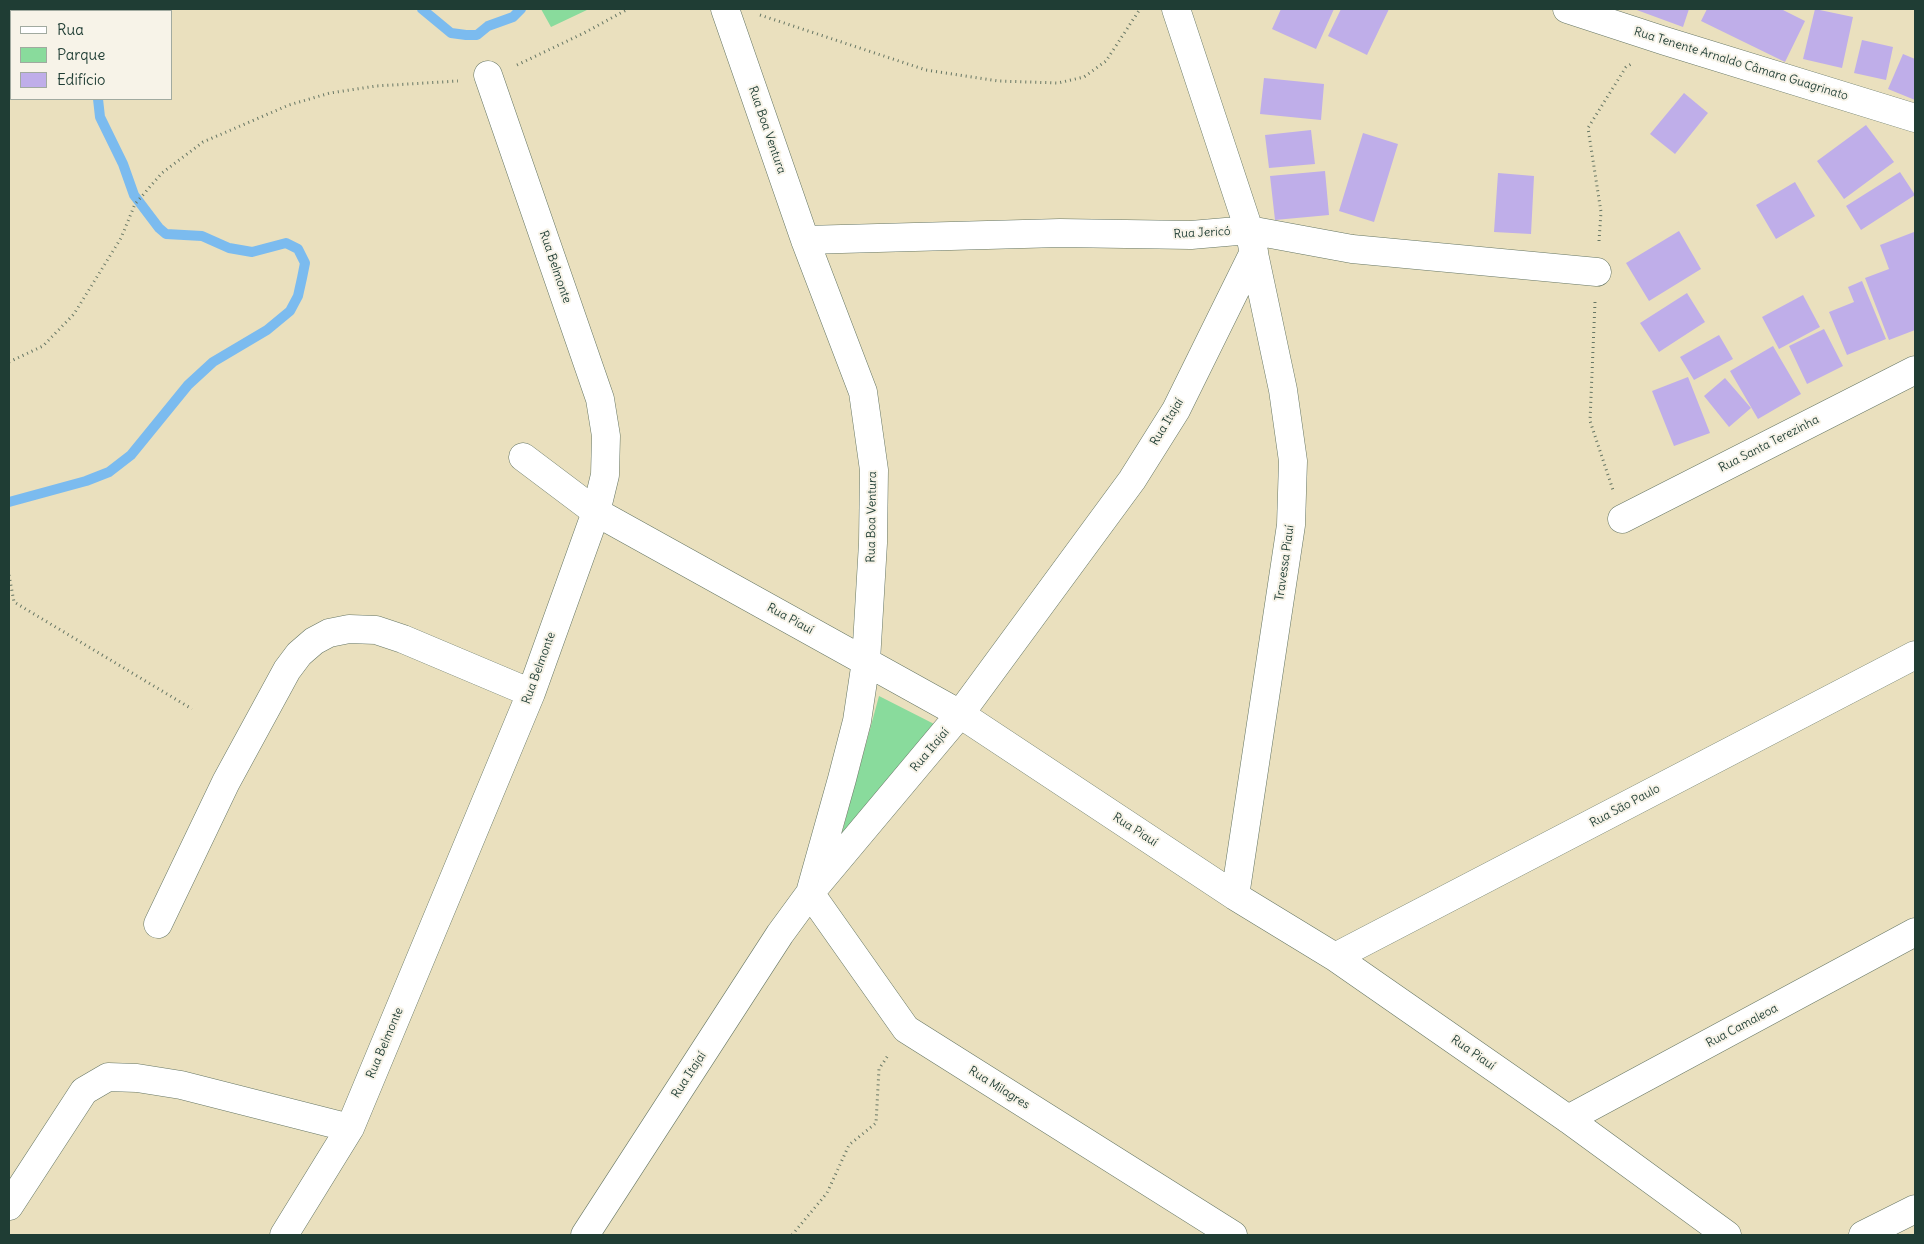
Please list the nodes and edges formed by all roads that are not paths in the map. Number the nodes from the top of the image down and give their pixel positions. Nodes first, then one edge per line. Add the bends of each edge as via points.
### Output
1 (725, 9) edge
2 (1176, 9) edge
3 (1567, 9) edge
4 (488, 75) road end
5 (1915, 118) edge
6 (805, 240) junction
7 (1251, 241) junction
8 (1597, 272) dead end
9 (1915, 370) edge
10 (523, 457) dead end
11 (596, 512) junction
12 (1622, 519) dead end
13 (1915, 654) edge
14 (866, 661) junction
15 (531, 693) junction
16 (960, 714) junction
17 (810, 893) junction
18 (1235, 896) junction
19 (158, 924) dead end
20 (1915, 932) edge
21 (1335, 957) junction
22 (1568, 1119) junction
23 (350, 1128) junction
24 (9, 1206) edge
25 (1915, 1209) edge
26 (284, 1235) edge
27 (584, 1235) edge
28 (1233, 1235) edge
29 (1727, 1235) edge
30 (1863, 1235) edge

1 - 6 street, Rua Boa Ventura
2 - 7 street
3 - 5 street, Rua Tenente Arnaldo Câmara Guagrinato
4 - 11 street, Rua Belmonte via 600,399 606,436 605,475
6 - 7 street, Rua Jericó via 1060,234 1191,235
6 - 14 street, Rua Boa Ventura via 863,392 874,470
7 - 8 street, Rua Jericó
7 - 16 street, Rua Itajaí via 1176,410 1132,480
7 - 18 street, Travessa Piauí via 1283,390 1293,461 1291,516
9 - 12 street, Rua Santa Terezinha
10 - 11 street, Rua Piauí
11 - 14 street, Rua Piauí
11 - 15 street, Rua Belmonte
13 - 21 street, Rua São Paulo
14 - 16 street, Rua Piauí
14 - 17 street, Rua Boa Ventura via 855,729
15 - 19 street via 376,630 349,629 329,633 314,641 287,670 226,782
15 - 23 street, Rua Belmonte
16 - 17 street, Rua Itajaí
16 - 18 street, Rua Piauí
17 - 27 street, Rua Itajaí
17 - 28 street, Rua Milagres via 906,1029
18 - 21 street, Rua Piauí
20 - 22 street, Rua Camaleoa
21 - 22 street, Rua Piauí
22 - 29 street, Rua Piauí
23 - 24 street via 182,1085 108,1077 84,1091
23 - 26 street, Rua Belmonte
25 - 30 street

